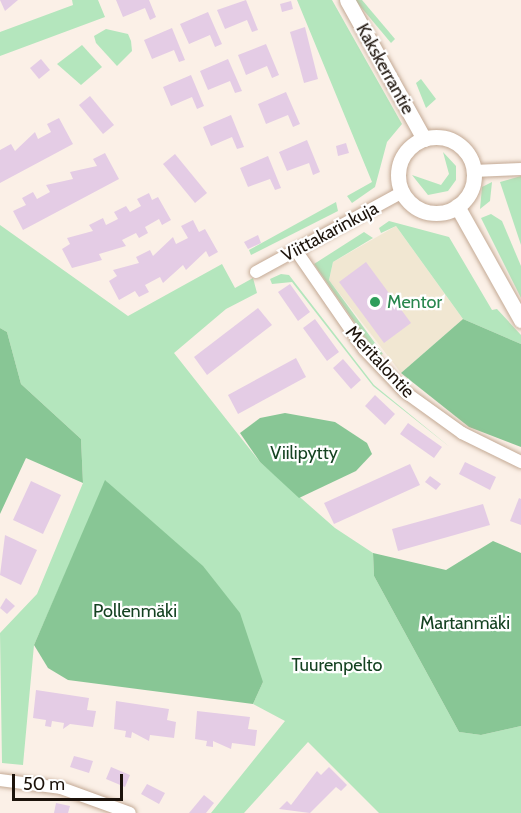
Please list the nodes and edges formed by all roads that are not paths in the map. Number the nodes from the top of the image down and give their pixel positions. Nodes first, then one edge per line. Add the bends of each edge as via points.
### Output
1 (347, 0) edge
2 (424, 139) junction
3 (521, 169) edge
4 (473, 171) junction
5 (403, 192) junction
6 (457, 206) junction
7 (297, 252) junction
8 (256, 272) dead end
9 (521, 320) edge
10 (521, 462) edge
11 (0, 780) edge
12 (130, 813) edge

1 - 2 street, Kakskerrantie
2 - 4 street via 441,137 458,144
2 - 5 street via 409,149 400,164
3 - 4 street
4 - 6 street via 469,193
5 - 6 street via 431,212
5 - 7 street, Viittakarinkuja
6 - 9 street
7 - 8 street, Viittakarinkuja
7 - 10 street, Meritalontie via 364,349 405,392 462,433
11 - 12 street via 61,788

